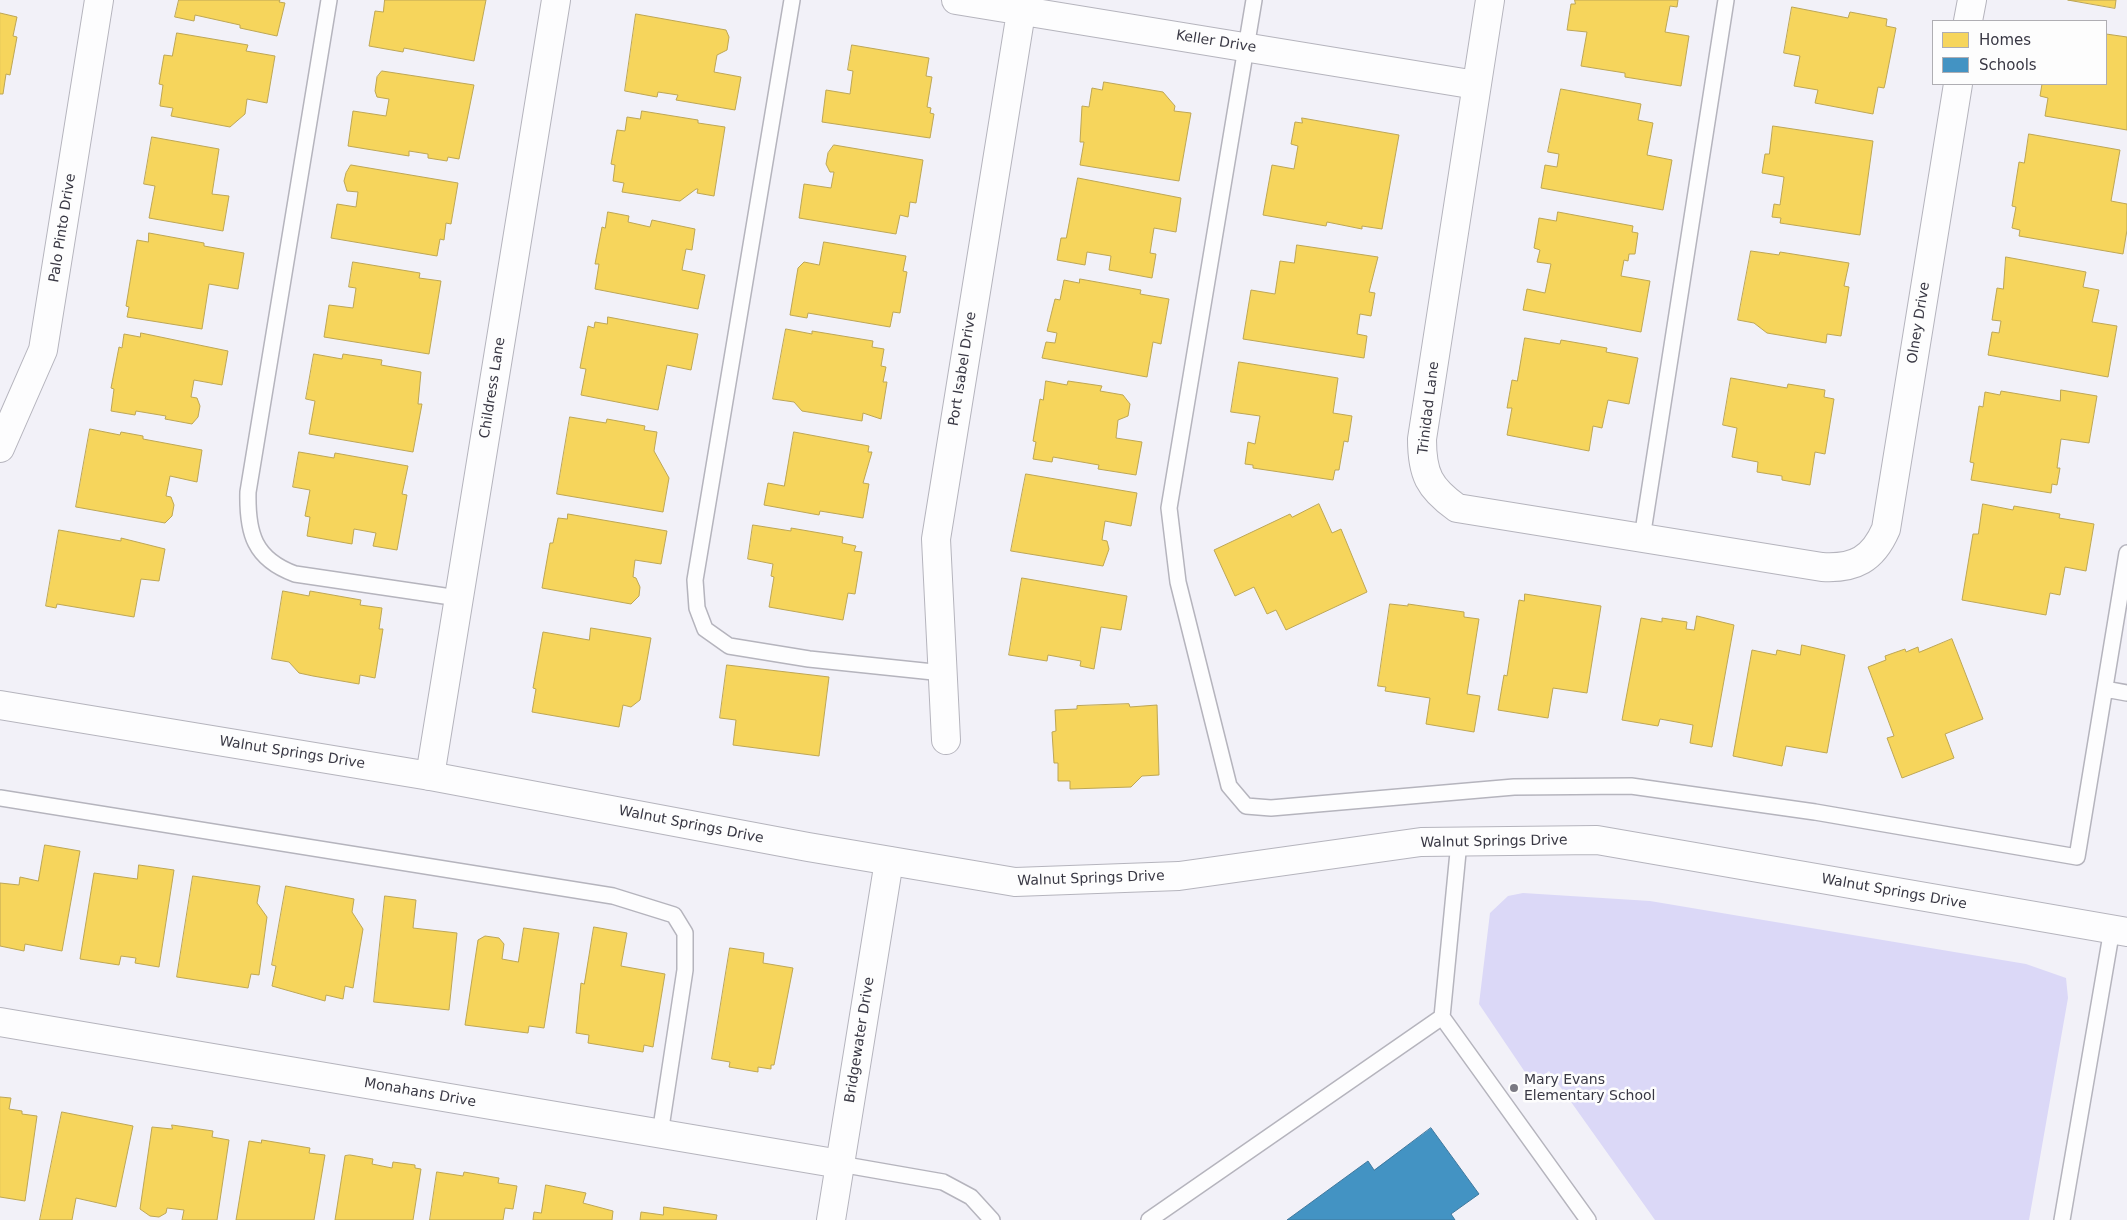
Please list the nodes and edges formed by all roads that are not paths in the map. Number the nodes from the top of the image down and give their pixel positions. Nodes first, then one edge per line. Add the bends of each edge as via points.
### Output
1 (99, 0) edge
2 (329, 0) edge
3 (556, 0) edge
4 (792, 0) edge
5 (956, 0) edge
6 (1254, 0) edge
7 (1490, 0) edge
8 (1726, 0) edge
9 (1972, 0) edge
10 (1022, 5) edge
11 (1968, 20) edge
12 (1247, 47) junction
13 (1476, 85) junction
14 (1958, 85) edge
15 (0, 448) edge
16 (1642, 538) junction
17 (2127, 553) edge
18 (1868, 556) joint
19 (458, 598) junction
20 (943, 673) junction
21 (2105, 690) junction
22 (2127, 693) edge
23 (0, 705) edge
24 (946, 740) dead end
25 (430, 776) junction
26 (0, 798) edge
27 (1459, 842) junction
28 (889, 861) junction
29 (2120, 930) edge
30 (1442, 1017) junction
31 (0, 1022) edge
32 (660, 1134) junction
33 (840, 1164) junction
34 (831, 1220) edge
35 (992, 1220) edge
36 (1149, 1220) edge
37 (1588, 1220) edge
38 (2062, 1220) edge

1 - 15 street, Palo Pinto Drive via 43,350
2 - 19 lane via 248,492 247,516 257,548 275,567 295,574
3 - 19 street, Childress Lane
4 - 20 lane via 695,580 698,608 705,629 729,646 809,660
5 - 10 street, Keller Drive
6 - 12 lane
7 - 13 street, Trinidad Lane
8 - 16 lane
9 - 11 street
10 - 12 street, Keller Drive
10 - 20 street, Port Isabel Drive via 936,540
12 - 13 street, Keller Drive
12 - 21 lane via 1169,508 1178,582 1229,786 1246,806 1271,808 1514,787 1630,786 1815,812 2077,857
13 - 16 street, Trinidad Lane via 1422,440 1422,460 1428,480 1440,496 1457,508
14 - 18 street, Olney Drive via 1886,529
16 - 18 street, Trinidad Lane via 1822,567 1839,568
17 - 21 lane
19 - 25 street, Childress Lane
20 - 24 street, Port Isabel Drive
21 - 22 lane
23 - 25 street, Walnut Springs Drive
25 - 28 street, Walnut Springs Drive
26 - 32 lane via 614,896 674,915 685,933 685,970
27 - 28 street, Walnut Springs Drive via 1421,842 1179,876 1015,882
27 - 29 street, Walnut Springs Drive via 1597,840
27 - 30 lane
28 - 33 street, Bridgewater Drive
29 - 38 lane
30 - 36 lane
30 - 37 lane
31 - 32 street, Monahans Drive
32 - 33 street, Monahans Drive
33 - 34 street, Bridgewater Drive
33 - 35 lane via 943,1182 971,1197

